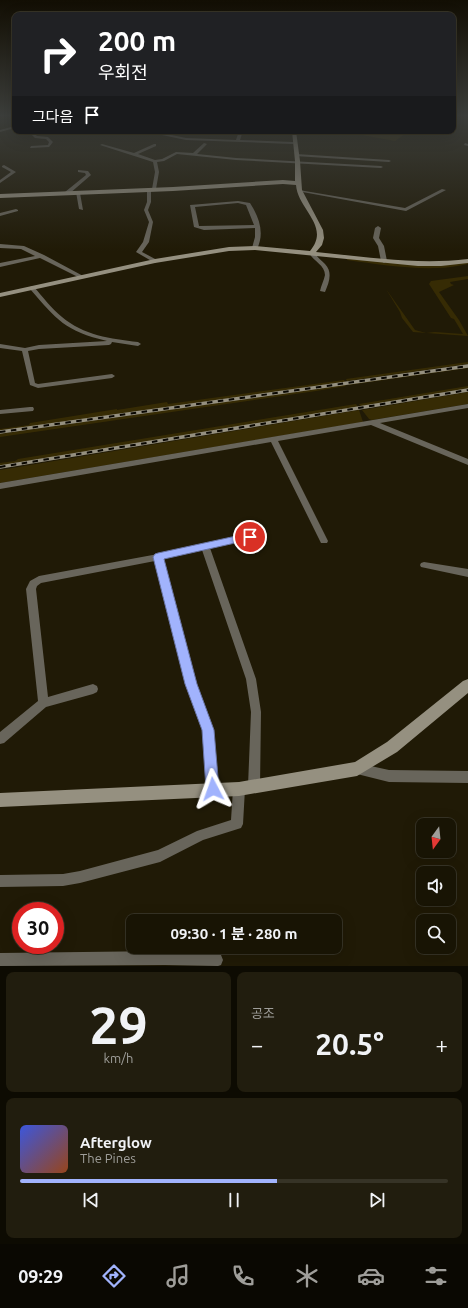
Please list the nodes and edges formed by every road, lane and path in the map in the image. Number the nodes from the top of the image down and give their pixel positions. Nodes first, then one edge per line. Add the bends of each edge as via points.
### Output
1 (155, 161) edge
2 (273, 161) edge
3 (298, 163) junction
4 (4, 166) dead end
5 (381, 167) dead end
6 (80, 171) dead end
7 (0, 182) edge
8 (298, 183) junction
9 (151, 190) junction
10 (444, 190) dead end
11 (300, 191) junction
12 (67, 193) junction
13 (78, 193) junction
14 (0, 196) edge
15 (81, 209) dead end
16 (16, 210) dead end
17 (0, 215) edge
18 (257, 226) junction
19 (378, 228) dead end
20 (0, 246) edge
21 (255, 248) junction
22 (312, 253) junction
23 (42, 256) junction
24 (155, 260) junction
25 (384, 261) junction
26 (468, 261) edge
27 (0, 265) edge
28 (82, 276) junction
29 (32, 288) junction
30 (323, 291) dead end
31 (0, 295) edge
32 (116, 342) junction
33 (138, 344) dead end
34 (0, 346) edge
35 (25, 350) junction
36 (112, 376) dead end
37 (468, 406) edge
38 (30, 409) dead end
39 (0, 412) edge
40 (372, 422) junction
41 (272, 439) junction
42 (468, 462) edge
43 (0, 486) edge
44 (263, 534) dead end
45 (324, 541) dead end
46 (205, 546) junction
47 (158, 557) junction
48 (424, 565) dead end
49 (468, 573) edge
50 (468, 685) edge
51 (93, 689) dead end
52 (43, 703) junction
53 (0, 739) edge
54 (357, 769) junction
55 (468, 777) edge
56 (254, 786) junction
57 (238, 788) junction
58 (213, 789) junction
59 (0, 800) edge
60 (0, 881) edge
61 (0, 960) edge
62 (216, 960) dead end
63 (71, 963) edge

1 - 9 street via 157,172
2 - 3 street
3 - 5 street
3 - 8 street
4 - 7 street via 14,172
6 - 12 street via 89,175
8 - 9 street
8 - 11 street
9 - 13 street
9 - 24 street via 146,210 151,222 146,242 139,252
10 - 11 street via 406,210
11 - 22 street via 317,223 321,240
12 - 13 street
12 - 14 street
13 - 15 street
16 - 17 street
18 - 18 street via 196,227 192,206 244,202 251,209
18 - 21 street
19 - 25 street via 376,238 381,246
20 - 23 street via 22,247
21 - 22 street
21 - 24 street via 229,249
22 - 25 street
22 - 30 street via 327,272
23 - 27 street
23 - 28 street
24 - 28 street
25 - 26 street via 430,265
28 - 29 street
29 - 31 street
29 - 32 street via 69,326
32 - 33 street
32 - 35 street
34 - 35 street
35 - 36 street via 32,384 38,386
37 - 40 street
38 - 39 street
40 - 41 street
40 - 42 street
41 - 43 street
41 - 45 street
44 - 46 street
46 - 47 street
46 - 56 street via 251,679 256,712
47 - 52 street via 39,580 33,584 31,589
47 - 58 street via 191,684 208,730
48 - 49 street
50 - 54 street via 392,747
51 - 52 street
52 - 53 street
54 - 55 street via 389,776
54 - 56 street
56 - 57 street
57 - 58 street
57 - 60 street via 237,824 201,834 160,856 63,880
58 - 59 street
61 - 63 street
62 - 63 street via 165,958

